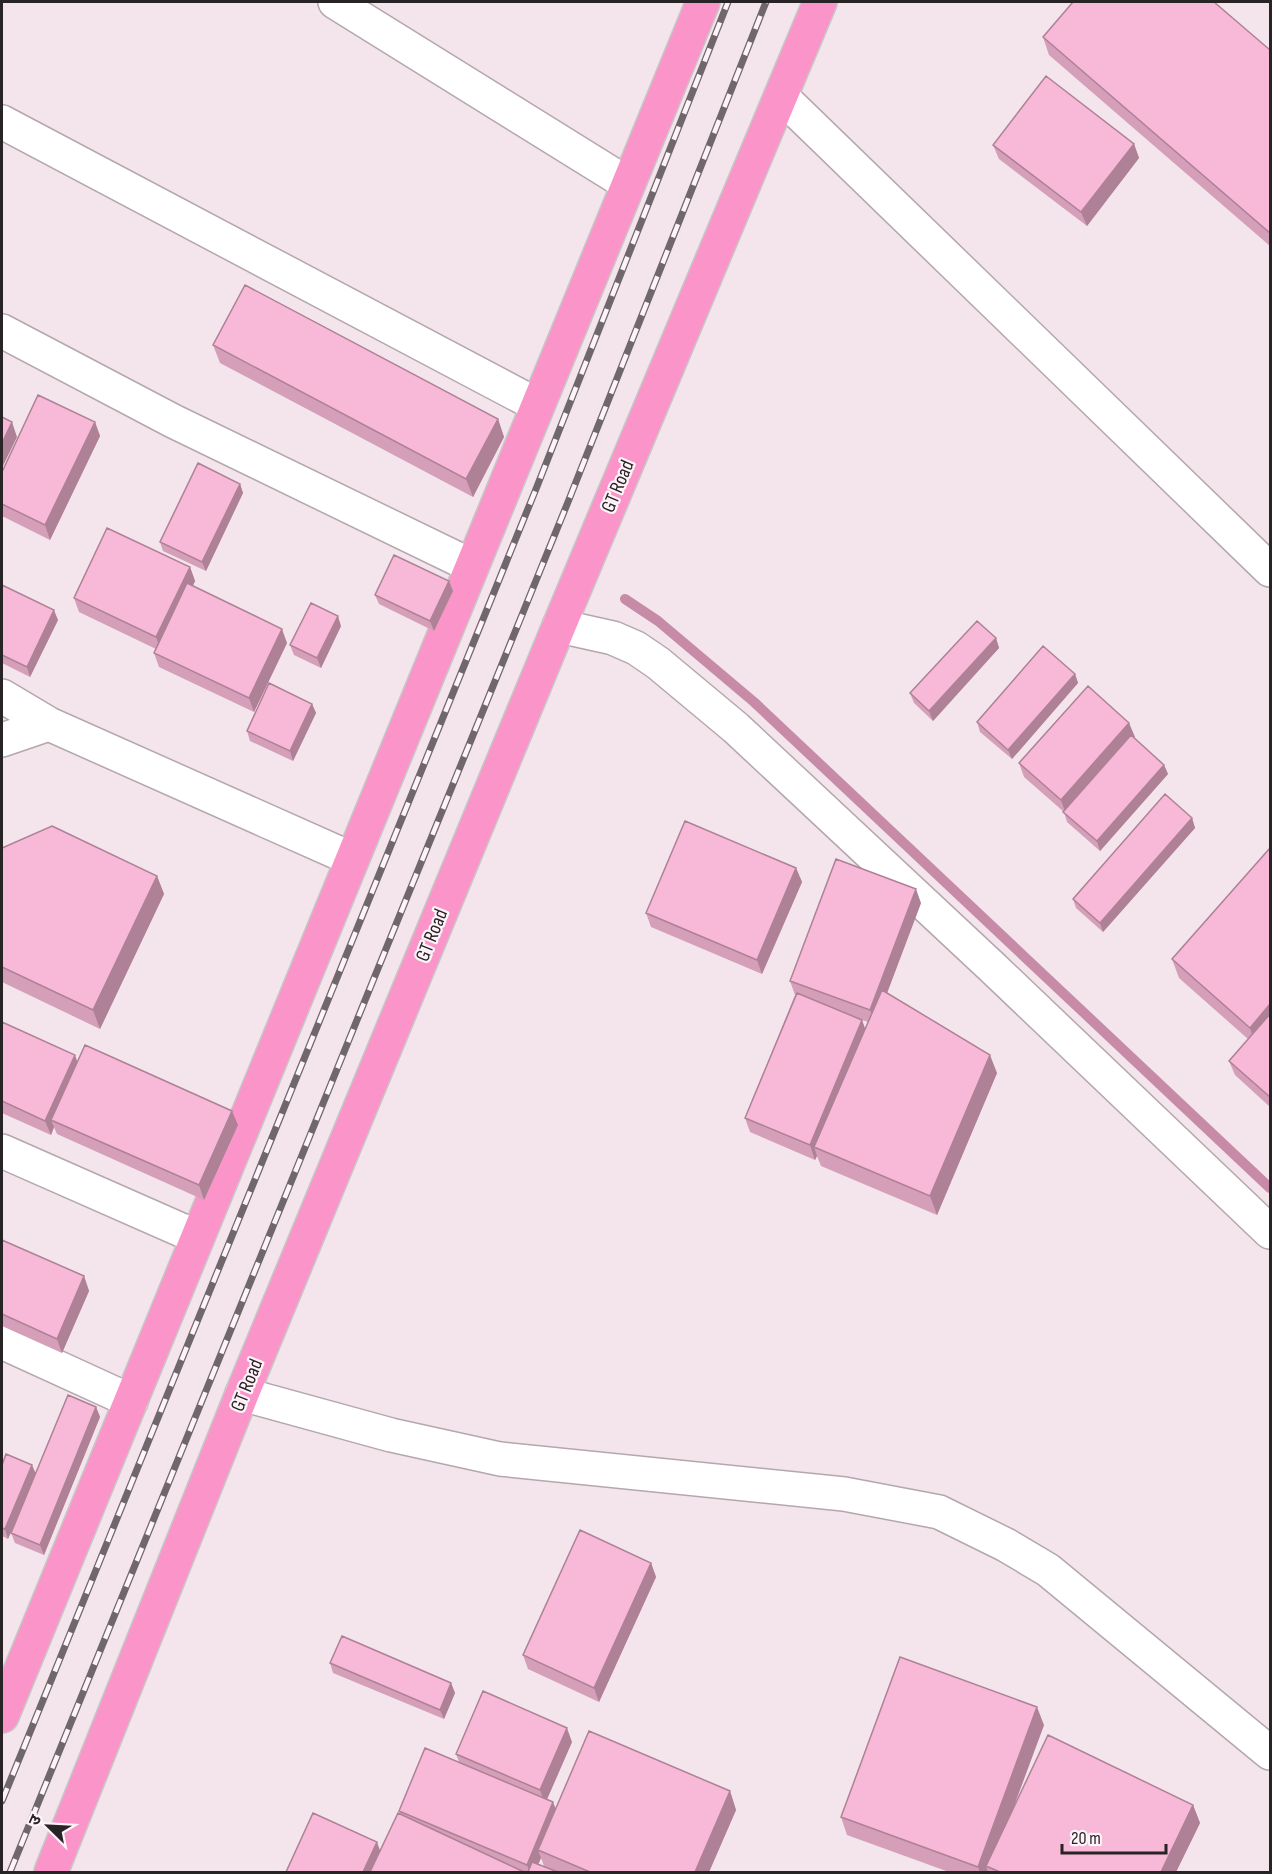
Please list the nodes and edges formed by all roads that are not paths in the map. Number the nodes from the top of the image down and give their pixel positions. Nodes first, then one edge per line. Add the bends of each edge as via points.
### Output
1 (335, 2) edge
2 (703, 2) edge
3 (820, 2) edge
4 (781, 96) junction
5 (2, 122) edge
6 (628, 184) junction
7 (2, 331) edge
8 (537, 405) junction
9 (472, 566) junction
10 (1270, 570) edge
11 (559, 626) junction
12 (2, 696) edge
13 (48, 724) junction
14 (2, 740) edge
15 (352, 859) junction
16 (2, 1151) edge
17 (1270, 1232) edge
18 (197, 1237) junction
19 (2, 1342) edge
20 (242, 1394) junction
21 (131, 1401) junction
22 (2, 1716) edge
23 (1270, 1753) edge
24 (51, 1872) edge

1 - 6 street
2 - 6 highway
3 - 4 highway, GT Road
4 - 10 street
4 - 11 highway, GT Road
5 - 8 street
6 - 8 highway
7 - 9 street via 173,421
8 - 9 highway
9 - 15 highway
11 - 17 street via 613,638 636,648 727,721
11 - 20 highway, GT Road
12 - 13 street
13 - 14 street
13 - 15 street
15 - 18 highway
16 - 18 street
18 - 21 highway
19 - 21 street
20 - 23 street via 391,1435 500,1459 844,1494 939,1512 1048,1570
20 - 24 highway, GT Road
21 - 22 highway

